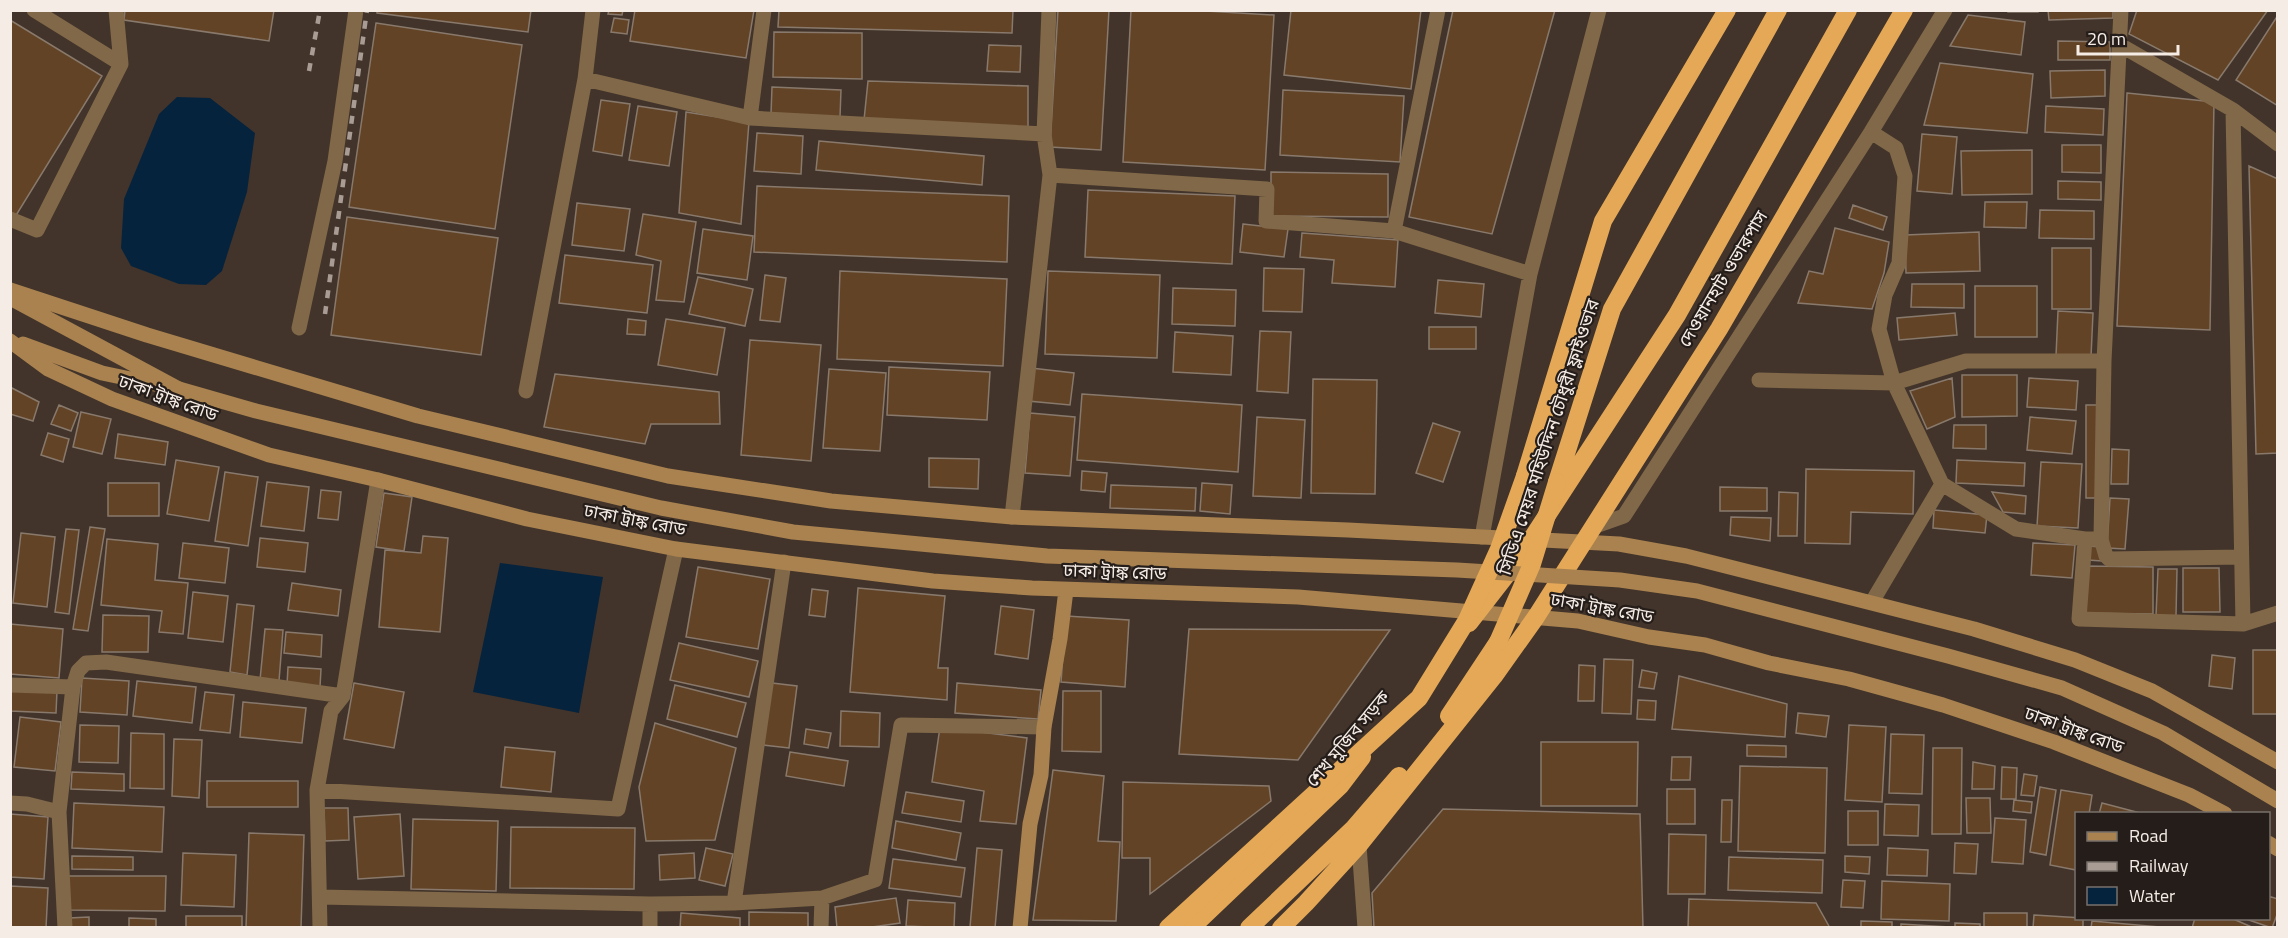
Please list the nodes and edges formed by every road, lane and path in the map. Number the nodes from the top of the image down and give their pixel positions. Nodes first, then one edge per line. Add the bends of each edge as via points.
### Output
1 (34, 10) edge
2 (116, 10) edge
3 (356, 10) edge
4 (593, 10) edge
5 (764, 10) edge
6 (1049, 10) edge
7 (1438, 10) edge
8 (1599, 10) edge
9 (1727, 10) edge
10 (1778, 10) edge
11 (1848, 10) edge
12 (1904, 10) edge
13 (1945, 10) edge
14 (2121, 10) edge
15 (2120, 45) junction
16 (122, 64) junction
17 (585, 79) junction
18 (2233, 110) junction
19 (750, 118) junction
20 (1871, 132) junction
21 (1044, 134) junction
22 (2277, 144) edge
23 (1050, 175) junction
24 (10, 219) edge
25 (1394, 231) junction
26 (1530, 274) junction
27 (10, 290) edge
28 (10, 298) edge
29 (299, 328) dead end
30 (10, 340) edge
31 (2104, 362) junction
32 (1759, 380) dead end
33 (1893, 383) junction
34 (179, 389) junction
35 (526, 391) dead end
36 (378, 480) junction
37 (1942, 484) junction
38 (1012, 518) junction
39 (1589, 535) junction
40 (1482, 537) junction
41 (1530, 539) junction
42 (2093, 539) junction
43 (676, 549) junction
44 (2241, 557) junction
45 (1518, 561) joint
46 (784, 562) junction
47 (1066, 590) junction
48 (1872, 602) junction
49 (1478, 612) junction
50 (2277, 613) edge
51 (1536, 617) junction
52 (2243, 624) junction
53 (10, 685) edge
54 (73, 687) junction
55 (343, 696) junction
56 (1044, 727) junction
57 (2277, 762) edge
58 (317, 790) junction
59 (2277, 801) edge
60 (10, 803) edge
61 (59, 812) junction
62 (2223, 812) edge
63 (1359, 844) junction
64 (320, 897) junction
65 (822, 898) junction
66 (734, 903) junction
67 (650, 904) junction
68 (65, 927) edge
69 (320, 927) edge
70 (650, 927) edge
71 (821, 927) edge
72 (1020, 927) edge
73 (1168, 927) edge
74 (1191, 927) edge
75 (1250, 927) edge
76 (1281, 927) edge
77 (1365, 927) edge

1 - 16 street
2 - 16 street
3 - 29 street via 335,161
4 - 17 street
5 - 19 street
6 - 21 street
7 - 25 street
8 - 26 street
9 - 73 highway, bridge via 1603,221 1525,476 1499,549 1467,620 1419,698
10 - 75 highway, সিডিএ মেয়র মহিউদ্দিন চৌধুরী ফ্লাইওভার, bridge via 1612,309 1532,564 1498,642 1439,731 1354,828
11 - 41 highway, দেওয়ানহাট ওভারপাস via 1677,315
12 - 39 highway, দেওয়ানহাট ওভারপাস via 1719,329
13 - 20 street
14 - 15 street
15 - 18 street
15 - 31 street
16 - 24 street via 37,230
17 - 19 street
17 - 35 street
18 - 22 street
18 - 44 street
19 - 21 street
20 - 33 street via 1896,148 1905,176 1899,263 1885,296 1879,329
20 - 39 street via 1624,516
21 - 23 street
23 - 25 street via 1267,189 1266,221
23 - 38 street
25 - 26 street
26 - 40 street
27 - 38 main road via 418,416 668,476 831,501
28 - 34 main road, ঢাকা ট্রাঙ্ক রোড
30 - 34 main road, ঢাকা ট্রাঙ্ক রোড via 102,373
30 - 36 main road, ঢাকা ট্রাঙ্ক রোড via 48,369 112,399 269,455
31 - 33 street via 1966,361
31 - 42 street
32 - 33 street
33 - 37 street
34 - 59 main road, ঢাকা ট্রাঙ্ক রোড, bridge via 267,414 661,508 793,532 1047,556 1457,570 1620,580 1697,591 2061,688 2163,733
36 - 43 main road, ঢাকা ট্রাঙ্ক রোড via 527,519
36 - 55 street
37 - 42 street via 2016,529
37 - 48 street
38 - 40 main road
39 - 41 main road
39 - 48 main road
39 - 51 highway, দেওয়ানহাট ওভারপাস
40 - 41 main road
41 - 45 highway, দেওয়ানহাট ওভারপাস
42 - 44 street via 2109,559
42 - 52 street via 2079,619
43 - 46 main road, ঢাকা ট্রাঙ্ক রোড
43 - 58 street via 618,809
44 - 52 street
45 - 49 highway, শেখ মুজিব সড়ক
46 - 47 main road, ঢাকা ট্রাঙ্ক রোড via 933,581
46 - 66 street
47 - 49 main road, ঢাকা ট্রাঙ্ক রোড via 1298,597
47 - 56 main road
48 - 57 main road via 2075,660 2152,691
49 - 51 main road, ঢাকা ট্রাঙ্ক রোড
49 - 74 highway, শেখ মুজিব সড়ক via 1340,786
50 - 52 street
51 - 62 main road, ঢাকা ট্রাঙ্ক রোড via 1705,645 1943,705 2054,742
51 - 63 highway via 1494,676
53 - 54 street
54 - 55 street via 78,671 86,663 106,662
54 - 61 street
55 - 58 street via 331,711
56 - 65 street via 901,725 875,880
56 - 72 main road
58 - 64 street
60 - 61 street
61 - 68 street
63 - 76 highway
63 - 77 street
64 - 67 street
64 - 69 street
65 - 66 street
65 - 71 street
66 - 67 street
67 - 70 street

